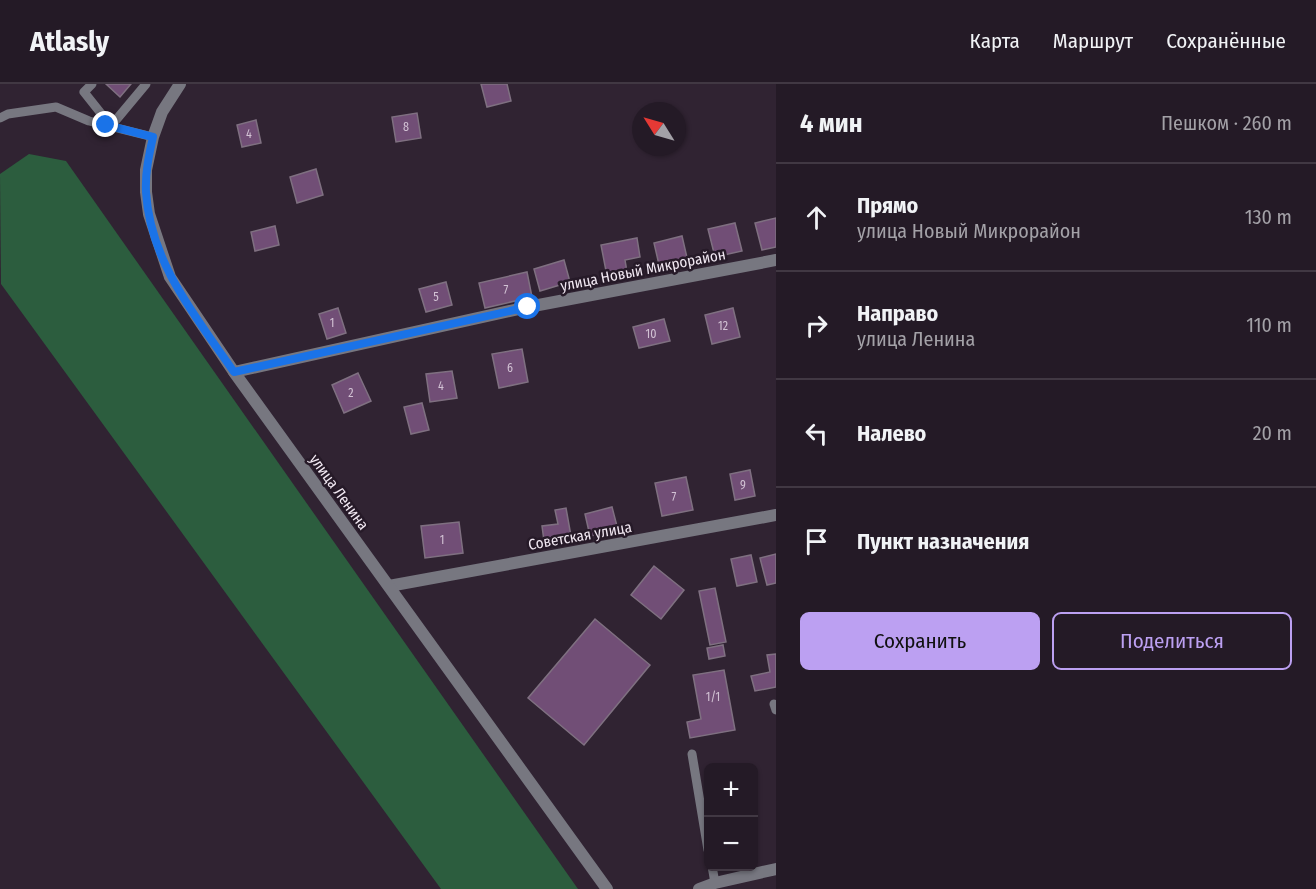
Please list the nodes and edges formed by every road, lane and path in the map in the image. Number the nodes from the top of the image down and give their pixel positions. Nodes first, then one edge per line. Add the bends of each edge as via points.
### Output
1 (92, 84) edge
2 (146, 84) edge
3 (180, 84) edge
4 (0, 118) edge
5 (111, 126) junction
6 (153, 137) junction
7 (776, 261) edge
8 (234, 372) junction
9 (776, 515) edge
10 (389, 586) junction
11 (692, 754) dead end
12 (704, 826) edge
13 (776, 869) edge
14 (713, 871) edge
15 (715, 883) junction
16 (607, 889) edge
17 (699, 889) edge

1 - 5 lane via 84,92
2 - 5 lane
3 - 6 street, улица Ленина via 162,112
4 - 5 lane via 56,107
5 - 6 lane
6 - 8 street, улица Ленина via 146,192 157,244 170,277
7 - 8 street, улица Новый Микрорайон via 528,307
8 - 10 street, улица Ленина
9 - 10 street, Советская улица
10 - 16 street, улица Ленина
11 - 12 lane
13 - 15 street
14 - 15 lane
15 - 17 street

